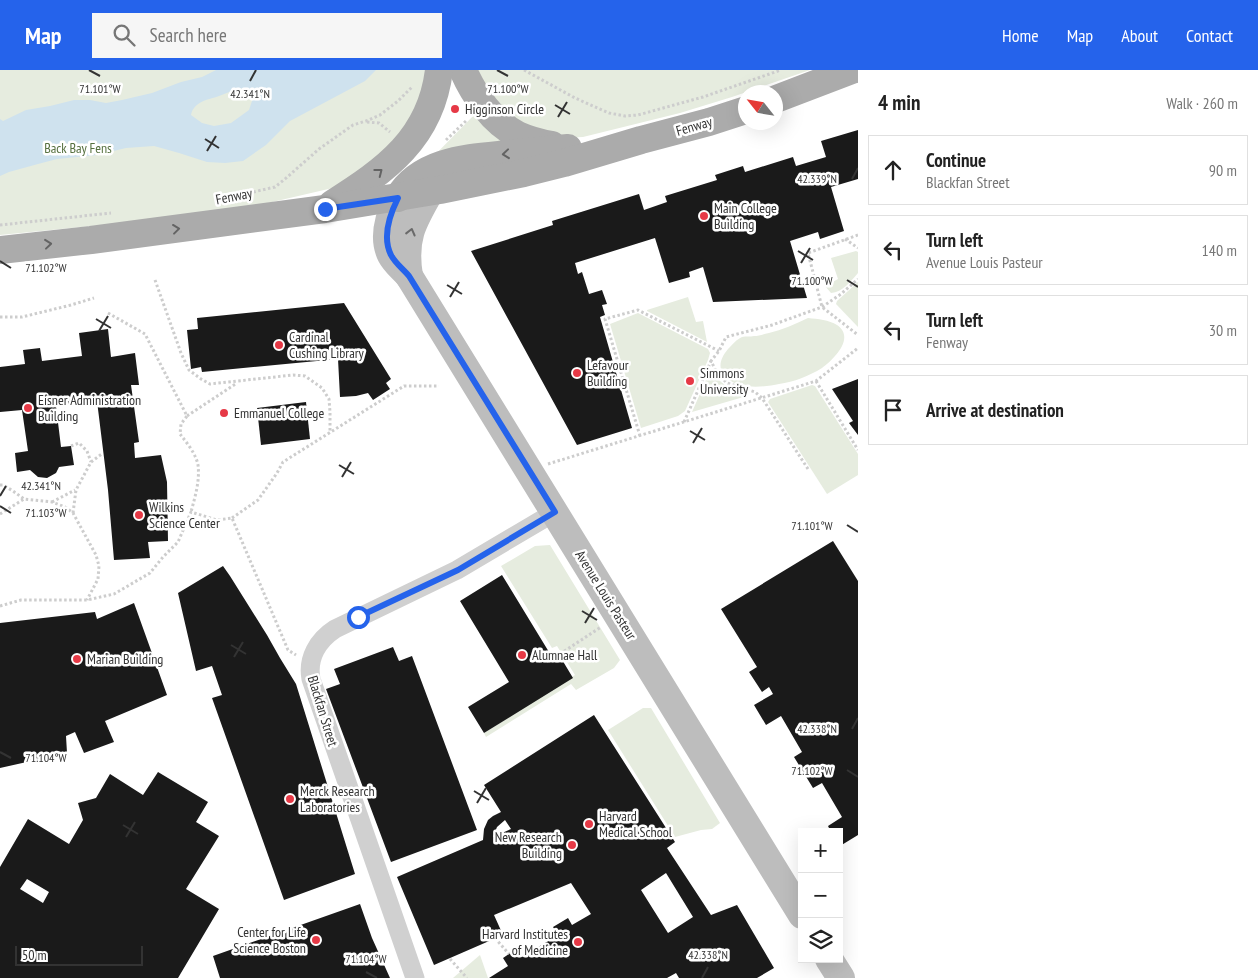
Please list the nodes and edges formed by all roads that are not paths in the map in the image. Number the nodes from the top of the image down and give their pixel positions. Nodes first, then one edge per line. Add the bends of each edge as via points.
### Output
1 (463, 70) edge
2 (852, 70) edge
3 (429, 76) edge
4 (783, 96) edge
5 (738, 113) edge
6 (642, 140) junction
7 (574, 147) junction
8 (430, 192) junction
9 (398, 198) junction
10 (325, 209) junction
11 (0, 250) edge
12 (409, 276) junction
13 (555, 512) junction
14 (798, 908) edge
15 (832, 963) edge
16 (415, 978) edge
17 (841, 978) edge

1 - 7 main road via 483,104 509,129 542,143
2 - 4 main road
10 -> 3 main road via 371,178 408,144 428,112 434,95
5 - 6 main road, Fenway
6 - 7 main road, Fenway
6 - 8 main road, Fenway via 577,160
7 -> 9 main road, Fenway via 454,161 420,175 405,186
8 - 9 main road, Fenway
12 -> 8 main road, Avenue Louis Pasteur via 407,251 411,228
9 - 10 main road, Fenway
9 - 12 main road, Avenue Louis Pasteur via 388,225 389,248 393,259
11 -> 10 main road, Fenway
12 - 13 main road, Avenue Louis Pasteur
13 - 14 main road, Avenue Louis Pasteur
13 - 16 street, Blackfan Street via 458,570 335,629 318,645 310,664 311,679
15 - 17 main road

